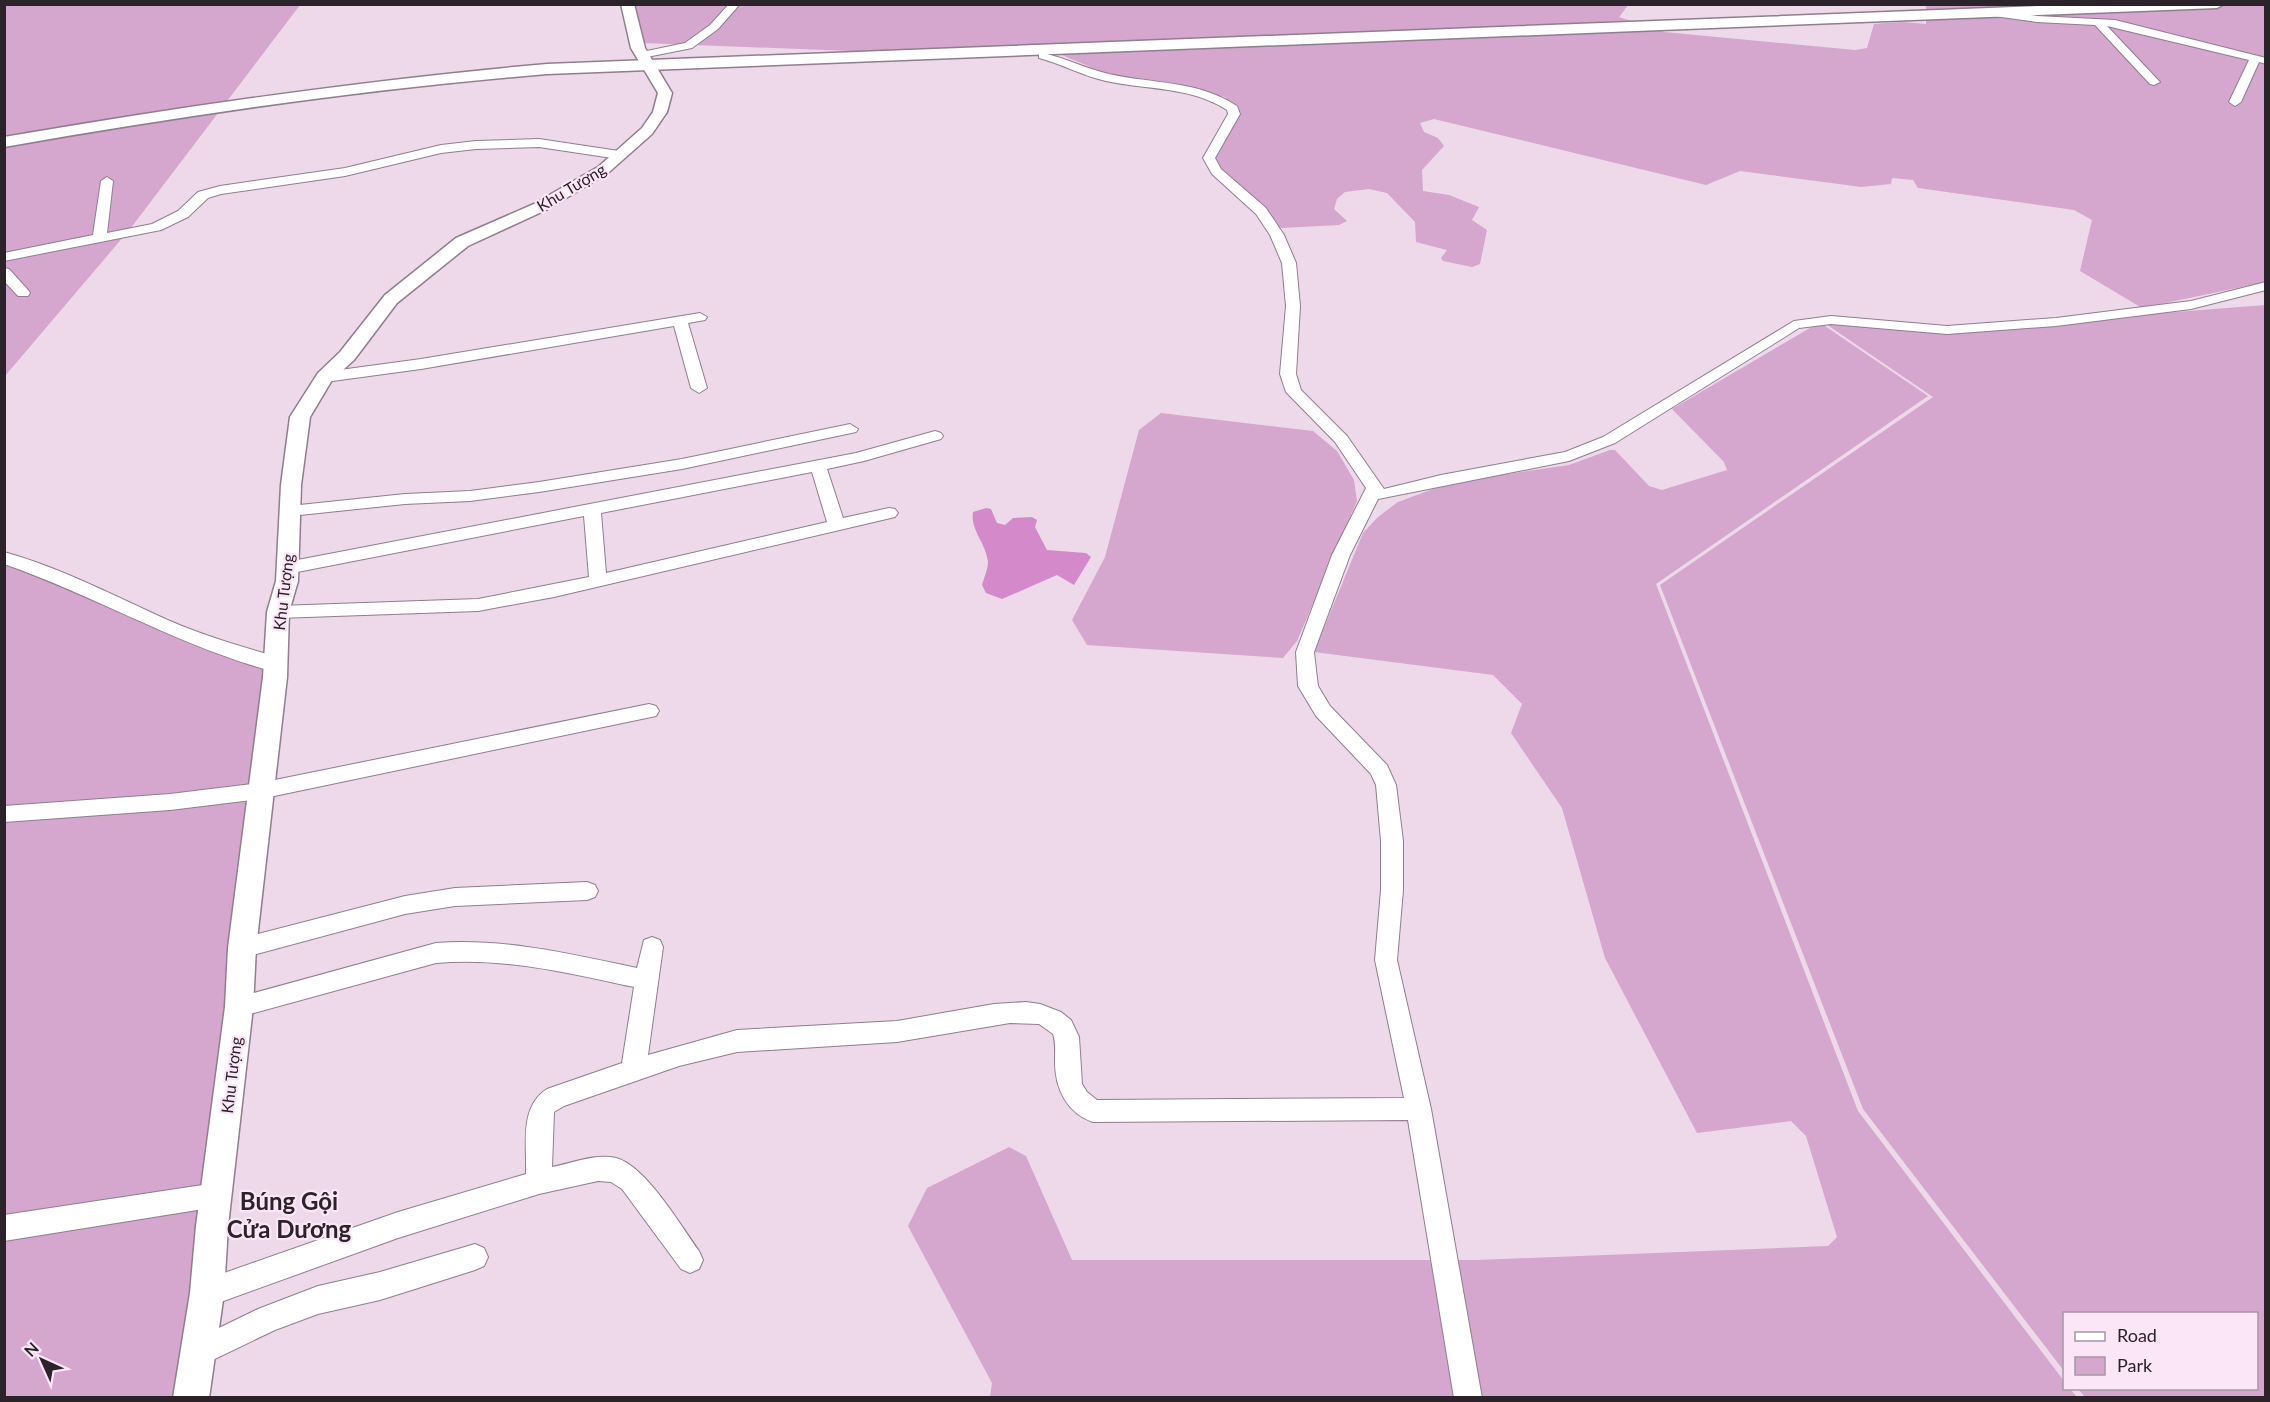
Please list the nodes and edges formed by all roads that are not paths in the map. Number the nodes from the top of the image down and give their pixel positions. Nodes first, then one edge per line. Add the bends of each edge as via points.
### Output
1 (627, 4) edge
2 (735, 4) edge
3 (2089, 4) edge
4 (2217, 4) edge
5 (1991, 13) junction
6 (2098, 22) junction
7 (1043, 56) dead end
8 (644, 59) junction
9 (2260, 59) edge
10 (2154, 82) dead end
11 (2235, 102) dead end
12 (4, 137) edge
13 (4, 142) edge
14 (619, 154) junction
15 (106, 181) dead end
16 (99, 238) junction
17 (4, 257) edge
18 (4, 272) edge
19 (2265, 286) edge
20 (23, 293) dead end
21 (700, 317) dead end
22 (680, 320) junction
23 (325, 377) junction
24 (699, 388) dead end
25 (850, 429) dead end
26 (935, 436) dead end
27 (818, 465) junction
28 (1374, 489) junction
29 (592, 509) junction
30 (290, 511) junction
31 (889, 513) dead end
32 (836, 524) junction
33 (4, 558) edge
34 (287, 568) junction
35 (598, 580) junction
36 (278, 612) junction
37 (277, 664) junction
38 (649, 711) dead end
39 (260, 790) junction
40 (4, 814) edge
41 (587, 891) dead end
42 (652, 947) dead end
43 (242, 948) junction
44 (647, 980) junction
45 (239, 1007) junction
46 (633, 1072) junction
47 (1419, 1109) junction
48 (538, 1182) junction
49 (216, 1196) junction
50 (4, 1228) edge
51 (475, 1257) dead end
52 (690, 1260) dead end
53 (207, 1293) junction
54 (198, 1353) junction
55 (191, 1398) edge
56 (1468, 1398) edge

1 - 8 street, Khu Tượng
2 - 8 street via 714,27 688,46
3 - 8 main road
4 - 5 main road
5 - 6 street
5 - 8 main road
6 - 9 street via 2124,24
6 - 10 street
7 - 28 street via 1070,62 1101,76 1198,93 1233,108 1234,114 1209,158 1216,171 1261,211 1289,263 1293,306 1288,374 1294,392 1341,439
8 - 12 main road via 392,78 253,96
8 - 13 main road via 390,83 252,101
8 - 14 street, Khu Tượng via 665,93 660,112 647,131
9 - 11 street
14 - 16 street via 539,143 441,149 345,172 220,190 203,195 183,214 156,227
14 - 23 street, Khu Tượng via 579,186 449,251 392,298 347,356
15 - 16 street
16 - 17 street
18 - 20 street
19 - 28 street via 2198,304 2070,320 1923,330 1846,321 1803,322 1608,440 1569,456 1384,495
21 - 22 street
22 - 23 street
22 - 24 street
23 - 30 street, Khu Tượng via 300,417
25 - 30 street via 682,464 529,489
26 - 27 street
27 - 29 street
27 - 32 street
28 - 47 street via 1341,555 1305,652 1306,670 1308,686 1323,711 1380,770 1386,785 1392,841 1386,960
29 - 34 street
29 - 35 street
30 - 34 street, Khu Tượng
31 - 32 street
32 - 35 street
33 - 37 street via 167,627
34 - 36 street, Khu Tượng
35 - 36 street via 478,605
36 - 37 street, Khu Tượng
37 - 39 street, Khu Tượng
38 - 39 street
39 - 40 street via 170,802
39 - 43 street, Khu Tượng
41 - 43 street via 455,897 405,905
42 - 44 street
43 - 45 street, Khu Tượng
44 - 45 street via 550,960 462,950 436,953
44 - 46 street
45 - 49 street, Khu Tượng
46 - 47 street via 722,1044 932,1028 976,1018 1033,1013 1054,1020 1066,1032 1069,1088 1093,1112
46 - 48 street via 545,1104 540,1113
47 - 56 street
48 - 52 street via 598,1169 615,1170 631,1179
48 - 53 street via 398,1225
49 - 50 street
49 - 53 street, Khu Tượng
51 - 54 street via 318,1300
53 - 54 street, Khu Tượng
54 - 55 street, Khu Tượng

